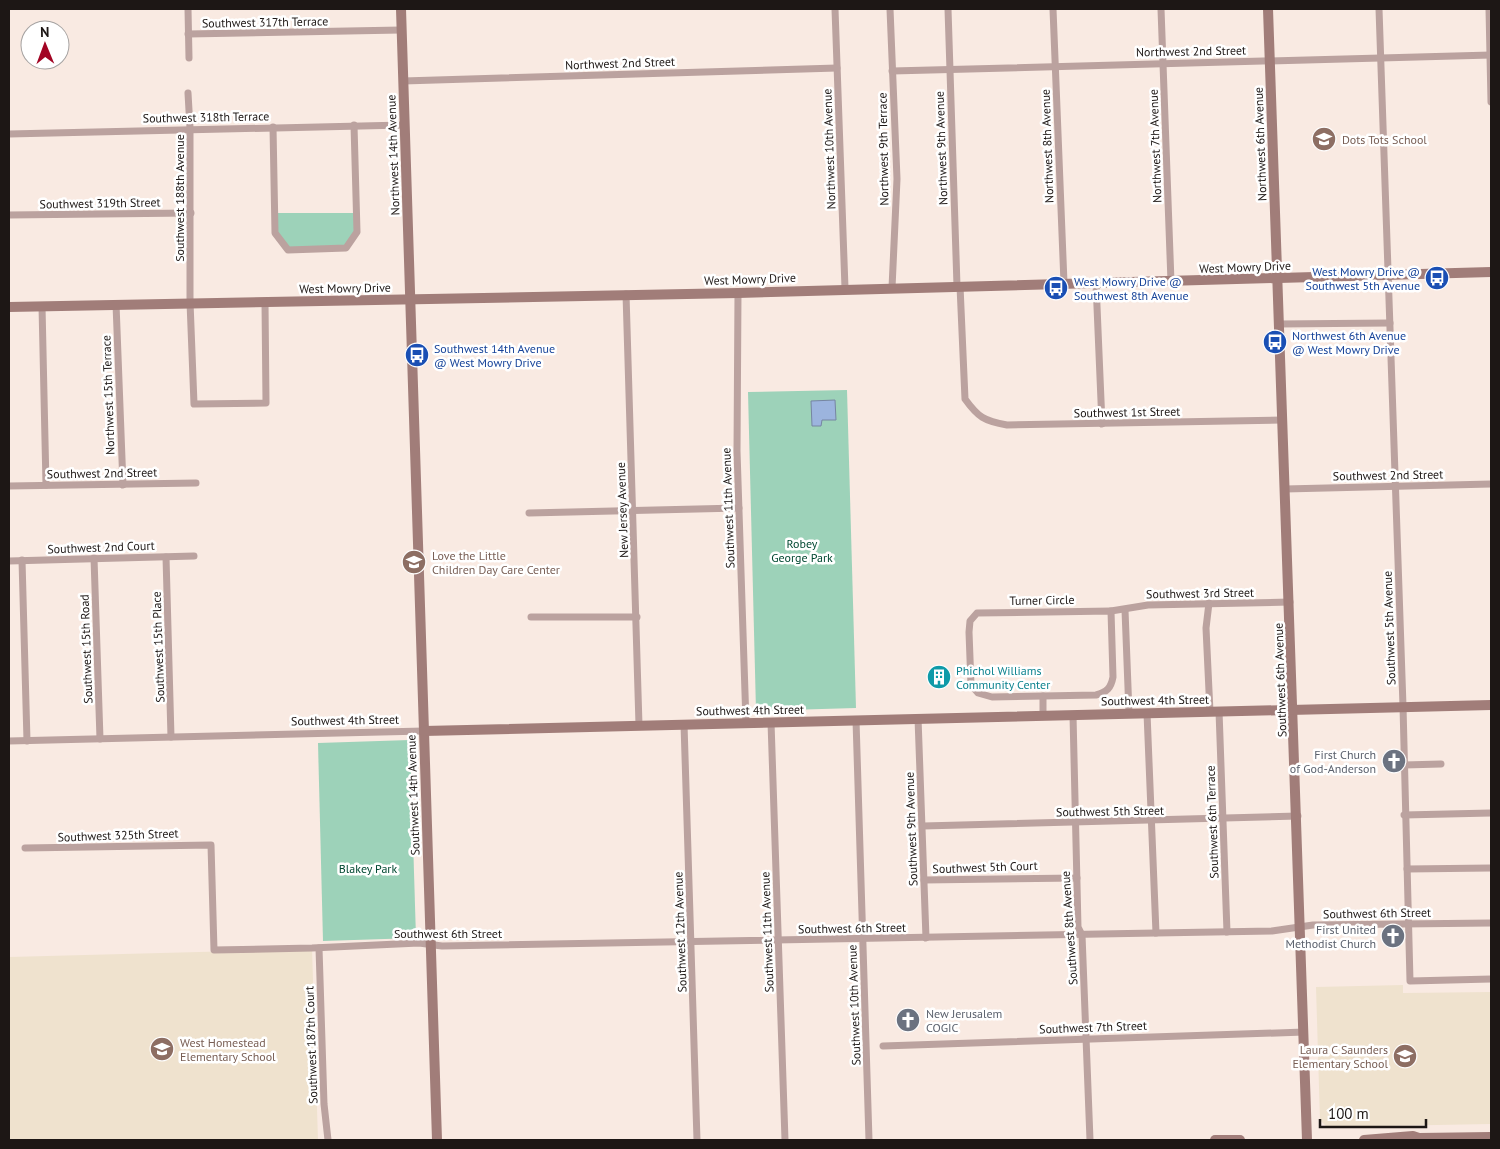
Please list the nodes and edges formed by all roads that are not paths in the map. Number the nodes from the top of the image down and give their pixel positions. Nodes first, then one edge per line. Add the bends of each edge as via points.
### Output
1 (188, 9) edge
2 (401, 9) edge
3 (835, 9) edge
4 (890, 9) edge
5 (948, 9) edge
6 (1053, 9) edge
7 (1161, 9) edge
8 (1268, 9) edge
9 (1379, 9) edge
10 (1488, 9) edge
11 (401, 30) junction
12 (188, 34) junction
13 (1491, 55) edge
14 (189, 58) dead end
15 (1381, 59) junction
16 (1270, 61) junction
17 (1163, 63) junction
18 (1055, 66) junction
19 (837, 68) junction
20 (950, 68) junction
21 (892, 71) junction
22 (403, 81) junction
23 (188, 93) dead end
24 (1491, 102) edge
25 (354, 125) junction
26 (404, 125) junction
27 (273, 127) junction
28 (190, 128) junction
29 (9, 134) edge
30 (191, 213) junction
31 (9, 215) edge
32 (1491, 272) edge
33 (1388, 276) junction
34 (1278, 279) junction
35 (1171, 282) junction
36 (1064, 283) junction
37 (1096, 283) junction
38 (958, 286) junction
39 (844, 288) junction
40 (892, 288) junction
41 (738, 292) junction
42 (626, 294) junction
43 (411, 300) junction
44 (190, 302) junction
45 (265, 302) junction
46 (116, 304) junction
47 (42, 306) junction
48 (9, 307) edge
49 (1390, 322) junction
50 (1279, 324) junction
51 (1282, 420) junction
52 (1102, 424) junction
53 (196, 483) dead end
54 (1491, 484) edge
55 (46, 485) junction
56 (123, 485) junction
57 (9, 486) edge
58 (1396, 487) junction
59 (1285, 489) junction
60 (739, 508) junction
61 (633, 509) junction
62 (529, 513) dead end
63 (166, 556) junction
64 (194, 556) dead end
65 (94, 558) junction
66 (22, 560) junction
67 (9, 561) edge
68 (1290, 602) junction
69 (1209, 604) junction
70 (1125, 610) junction
71 (1111, 611) junction
72 (531, 617) dead end
73 (637, 617) junction
74 (1043, 696) junction
75 (1491, 705) edge
76 (1403, 706) junction
77 (1293, 710) junction
78 (1214, 711) junction
79 (1129, 713) junction
80 (1147, 713) junction
81 (1043, 715) junction
82 (1073, 715) junction
83 (918, 718) junction
84 (856, 720) junction
85 (746, 722) junction
86 (771, 722) junction
87 (684, 724) junction
88 (639, 725) junction
89 (424, 731) junction
90 (171, 737) junction
91 (100, 739) junction
92 (9, 741) edge
93 (27, 741) junction
94 (1440, 764) dead end
95 (1404, 765) junction
96 (1491, 813) edge
97 (1404, 815) junction
98 (1298, 816) junction
99 (1224, 820) junction
100 (1075, 822) junction
101 (1151, 822) junction
102 (922, 826) junction
103 (24, 848) dead end
104 (1491, 868) edge
105 (1407, 869) junction
106 (1077, 878) junction
107 (924, 880) junction
108 (1491, 923) edge
109 (1409, 924) junction
110 (1301, 927) junction
111 (1227, 932) junction
112 (1082, 934) junction
113 (1156, 934) junction
114 (926, 938) junction
115 (863, 939) junction
116 (778, 940) junction
117 (691, 941) junction
118 (430, 944) junction
119 (319, 948) junction
120 (214, 950) joint
121 (1491, 979) edge
122 (1304, 1032) junction
123 (1086, 1039) junction
124 (883, 1046) dead end
125 (1491, 1137) edge
126 (328, 1140) edge
127 (437, 1140) edge
128 (697, 1140) edge
129 (785, 1140) edge
130 (869, 1140) edge
131 (1090, 1140) edge
132 (1215, 1140) edge
133 (1240, 1140) edge
134 (1307, 1140) edge
135 (1364, 1140) edge
136 (1377, 1140) edge
137 (1418, 1140) edge

1 - 12 street
2 - 11 street, Northwest 14th Avenue
3 - 19 street, Northwest 10th Avenue
4 - 21 street, Northwest 9th Terrace
5 - 20 street, Northwest 9th Avenue
6 - 18 street, Northwest 8th Avenue
7 - 17 street, Northwest 7th Avenue
8 - 16 street, Northwest 6th Avenue
9 - 15 street, Southwest 5th Avenue
10 - 13 street
11 - 12 street, Southwest 317th Terrace
11 - 22 street, Northwest 14th Avenue
12 - 14 street
13 - 15 street, Northwest 2nd Street
13 - 24 street
15 - 16 street, Northwest 2nd Street
15 - 33 street, Southwest 5th Avenue
16 - 17 street, Northwest 2nd Street
16 - 34 street, Northwest 6th Avenue
17 - 18 street, Northwest 2nd Street
17 - 35 street, Northwest 7th Avenue
18 - 20 street, Northwest 2nd Street
18 - 36 street, Northwest 8th Avenue
19 - 22 street, Northwest 2nd Street
19 - 39 street, Northwest 10th Avenue
20 - 21 street, Northwest 2nd Street
20 - 38 street, Northwest 9th Avenue
21 - 40 street, Northwest 9th Terrace via 897,179
22 - 26 street, Northwest 14th Avenue
23 - 28 street, Southwest 188th Avenue
25 - 26 street, Southwest 318th Terrace
25 - 27 street, Southwest 318th Terrace
25 - 27 street via 357,232 346,248 288,250 275,233
26 - 43 street, Northwest 14th Avenue
27 - 28 street, Southwest 318th Terrace
28 - 29 street, Southwest 318th Terrace
28 - 30 street, Southwest 188th Avenue
30 - 31 street, Southwest 319th Street
30 - 44 street, Southwest 188th Avenue
32 - 33 street, West Mowry Drive
33 - 34 street, West Mowry Drive
33 - 49 street, Southwest 5th Avenue
34 - 35 street, West Mowry Drive
34 - 50 street, Southwest 6th Avenue
35 - 37 street, West Mowry Drive
36 - 37 street, West Mowry Drive
36 - 38 street, West Mowry Drive
37 - 52 street
38 - 40 street, West Mowry Drive
38 - 52 street, Southwest 1st Street via 965,399 976,414 990,422 1006,425
39 - 40 street, West Mowry Drive
39 - 41 street, West Mowry Drive
41 - 42 street, West Mowry Drive
41 - 60 street, Southwest 11th Avenue
42 - 43 street, West Mowry Drive
42 - 61 street, New Jersey Avenue
43 - 45 street, West Mowry Drive
43 - 89 street, Southwest 14th Avenue
44 - 45 street, West Mowry Drive
44 - 45 street, Southwest 188th Avenue via 194,404 266,403
44 - 46 street, West Mowry Drive
46 - 47 street, West Mowry Drive
46 - 56 street, Northwest 15th Terrace
47 - 48 street, West Mowry Drive
47 - 55 street
49 - 50 street
49 - 58 street, Southwest 5th Avenue
50 - 51 street, Southwest 6th Avenue
51 - 52 street, Southwest 1st Street
51 - 59 street, Southwest 6th Avenue
53 - 56 street, Southwest 2nd Street
54 - 58 street, Southwest 2nd Street
55 - 56 street, Southwest 2nd Street
55 - 57 street, Southwest 2nd Street
58 - 59 street, Southwest 2nd Street
58 - 76 street, Southwest 5th Avenue
59 - 68 street, Southwest 6th Avenue
60 - 61 street
60 - 85 street, Southwest 11th Avenue
61 - 62 street
61 - 73 street, New Jersey Avenue
63 - 64 street, Southwest 2nd Court
63 - 65 street, Southwest 2nd Court
63 - 90 street, Southwest 15th Place
65 - 66 street, Southwest 2nd Court
65 - 91 street, Southwest 15th Road
66 - 67 street, Southwest 2nd Court
66 - 93 street
68 - 69 street, Southwest 3rd Street
68 - 77 street, Southwest 6th Avenue
69 - 70 street, Southwest 3rd Street via 1148,604
69 - 78 street, Southwest 6th Terrace via 1206,628
70 - 71 street, Southwest 3rd Street
70 - 79 street
71 - 74 street, Turner Circle via 1112,685 1106,692 1096,695
71 - 74 street, Turner Circle via 981,612 970,621 971,685 978,694 992,697
72 - 73 street
73 - 88 street, New Jersey Avenue
74 - 81 street
75 - 76 street, Southwest 4th Street
76 - 77 street, Southwest 4th Street
76 - 95 street, Southwest 5th Avenue
77 - 78 street, Southwest 4th Street
77 - 98 street, Southwest 6th Avenue
78 - 80 street, Southwest 4th Street
78 - 99 street, Southwest 6th Terrace
79 - 80 street, Southwest 4th Street
79 - 82 street, Southwest 4th Street
80 - 101 street
81 - 82 street, Southwest 4th Street
81 - 83 street, Southwest 4th Street
82 - 100 street, Southwest 8th Avenue
83 - 84 street, Southwest 4th Street
83 - 102 street, Southwest 9th Avenue
84 - 86 street, Southwest 4th Street
84 - 115 street, Southwest 10th Avenue
85 - 86 street, Southwest 4th Street
85 - 87 street, Southwest 4th Street
86 - 116 street, Southwest 11th Avenue
87 - 88 street, Southwest 4th Street
87 - 117 street, Southwest 12th Avenue
88 - 89 street, Southwest 4th Street
89 - 90 street, Southwest 4th Street
89 - 118 street, Southwest 14th Avenue
90 - 91 street, Southwest 4th Street
91 - 93 street, Southwest 4th Street
92 - 93 street, Southwest 4th Street
94 - 95 street
95 - 97 street, Southwest 5th Avenue
96 - 97 street
97 - 105 street, Southwest 5th Avenue
98 - 99 street, Southwest 5th Street
98 - 110 street, Southwest 6th Avenue
99 - 101 street, Southwest 5th Street
99 - 111 street, Southwest 6th Terrace
100 - 101 street, Southwest 5th Street
100 - 102 street, Southwest 5th Street
100 - 106 street, Southwest 8th Avenue
101 - 113 street
102 - 107 street, Southwest 9th Avenue
103 - 120 street, Southwest 325th Street via 211,844
104 - 105 street
105 - 109 street, Southwest 5th Avenue
106 - 107 street, Southwest 5th Court
106 - 112 street, Southwest 8th Avenue via 1078,926
107 - 114 street, Southwest 9th Avenue
108 - 109 street, Southwest 6th Street
109 - 110 street, Southwest 6th Street
109 - 121 street, Southwest 5th Avenue via 1410,980
110 - 111 street, Southwest 6th Street
110 - 122 street, Southwest 6th Avenue
111 - 113 street, Southwest 6th Street
112 - 113 street, Southwest 6th Street
112 - 114 street, Southwest 6th Street
112 - 123 street, Southwest 8th Avenue
114 - 115 street, Southwest 6th Street
115 - 116 street, Southwest 6th Street
115 - 130 street, Southwest 10th Avenue
116 - 117 street, Southwest 6th Street
116 - 129 street, Southwest 11th Avenue
117 - 118 street, Southwest 6th Street
117 - 128 street, Southwest 12th Avenue
118 - 119 street, Southwest 6th Street
118 - 127 street, Southwest 14th Avenue
119 - 120 street, Southwest 6th Street
119 - 126 street, Southwest 187th Court
122 - 123 street, Southwest 7th Street
122 - 134 street, Southwest 6th Avenue
123 - 124 street, Southwest 7th Street
123 - 131 street, Southwest 8th Avenue
125 - 137 street
132 - 133 street
135 - 136 street
136 - 137 street via 1413,1136

